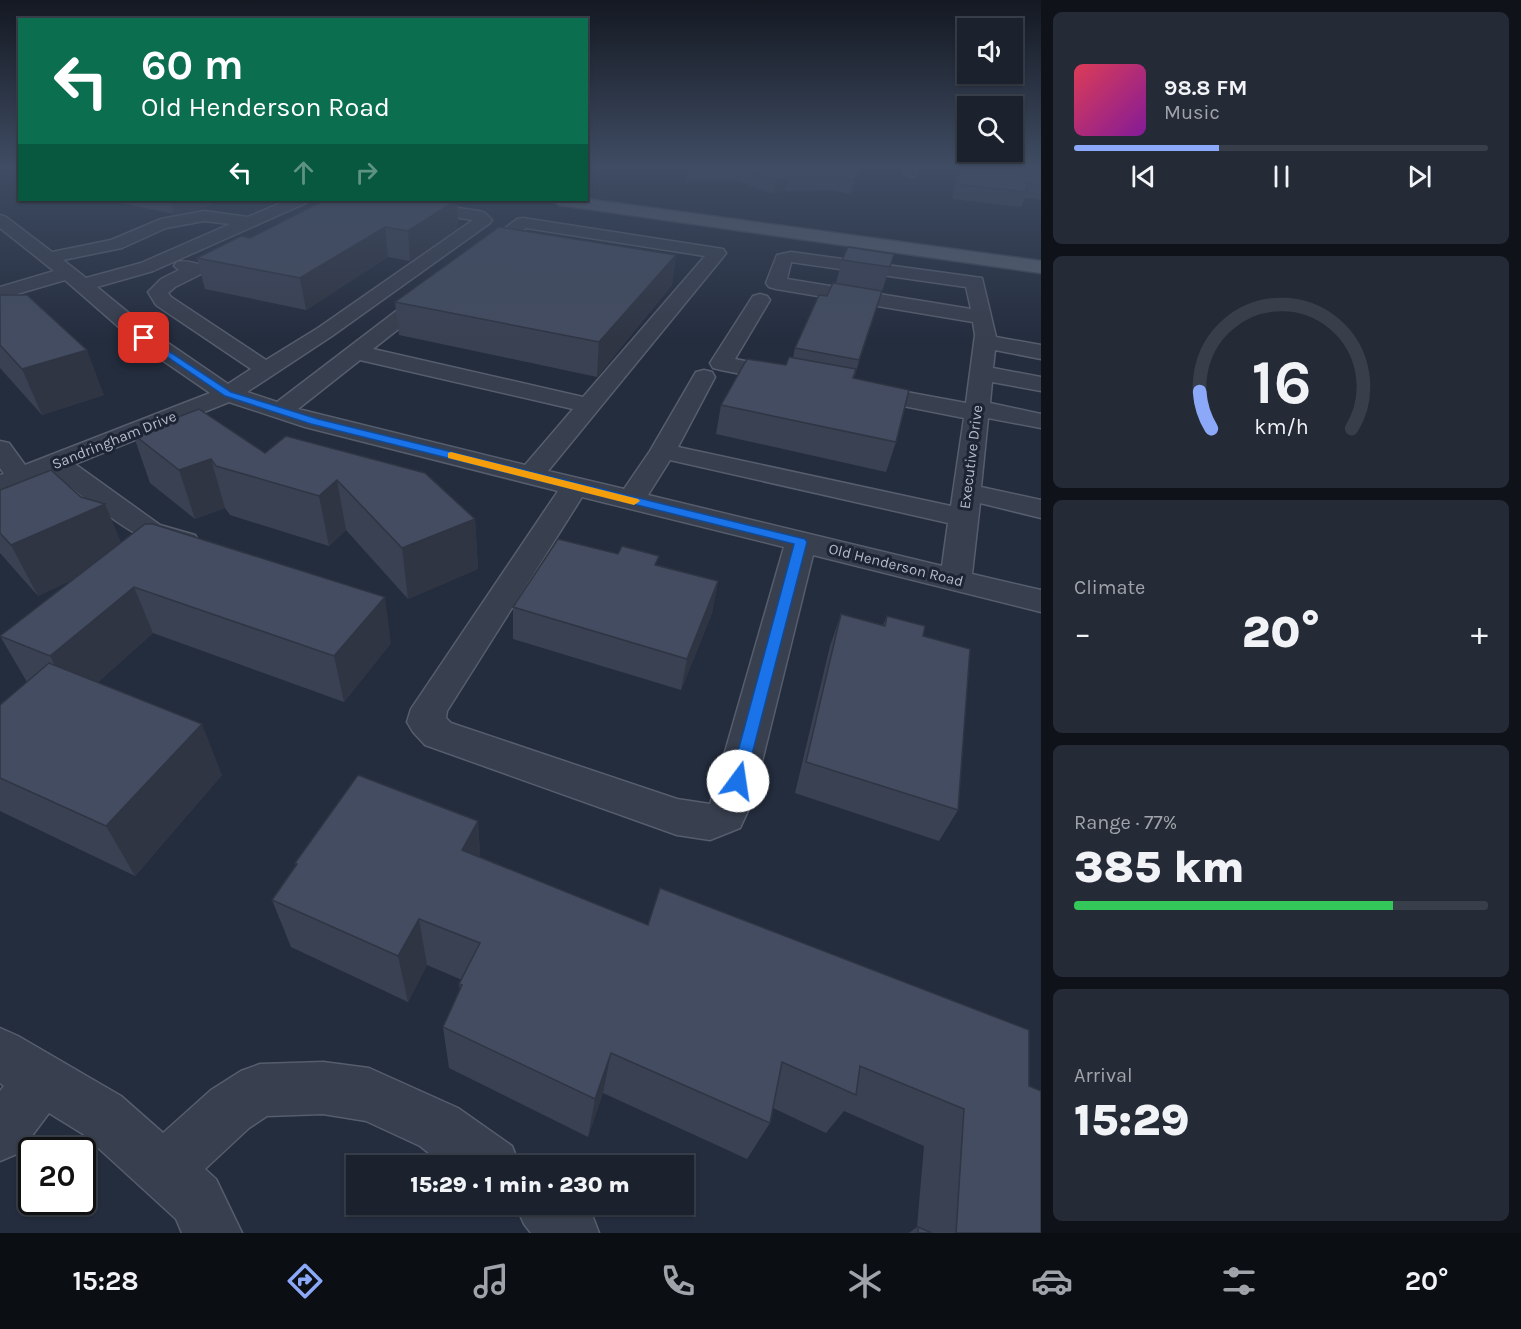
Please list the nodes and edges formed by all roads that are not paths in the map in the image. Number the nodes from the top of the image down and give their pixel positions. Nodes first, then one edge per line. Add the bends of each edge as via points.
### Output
1 (158, 226) edge
2 (242, 226) edge
3 (476, 226) edge
4 (743, 226) edge
5 (847, 226) edge
6 (31, 249) edge
7 (1041, 252) edge
8 (161, 261) junction
9 (466, 267) edge
10 (680, 267) dead end
11 (1041, 267) edge
12 (703, 271) junction
13 (447, 281) edge
14 (2, 292) edge
15 (760, 300) dead end
16 (985, 331) junction
17 (355, 352) junction
18 (1041, 352) edge
19 (267, 370) junction
20 (982, 374) junction
21 (704, 377) dead end
22 (802, 379) edge
23 (1041, 384) edge
24 (837, 386) edge
25 (228, 394) junction
26 (590, 406) junction
27 (977, 410) junction
28 (280, 411) junction
29 (1041, 421) edge
30 (0, 449) edge
31 (663, 451) junction
32 (56, 463) junction
33 (531, 475) junction
34 (10, 481) edge
35 (575, 486) junction
36 (631, 500) junction
37 (965, 505) junction
38 (1041, 509) edge
39 (801, 542) junction
40 (205, 549) edge
41 (956, 580) junction
42 (1041, 601) edge
43 (21, 1067) edge
44 (0, 1134) edge
45 (477, 1155) edge
46 (164, 1170) junction
47 (554, 1215) edge
48 (213, 1233) edge
49 (570, 1233) edge

1 - 6 street via 116,244
2 - 8 street
3 - 19 street, Sandringham Drive
4 - 11 main road
5 - 7 main road
6 - 8 street
6 - 14 street
6 - 25 street, Old Henderson Road via 144,338
8 - 19 street via 201,267 168,283 159,292 163,301
9 - 12 street via 502,238 524,233 717,252
10 - 12 street
12 - 26 street
13 - 17 street
15 - 22 street via 721,363
16 - 16 street via 975,282 783,259 776,283
16 - 18 street
16 - 20 street, Executive Drive
17 - 26 street
17 - 28 street
19 - 25 street, Sandringham Drive
20 - 23 street
20 - 27 street, Executive Drive
21 - 31 street
24 - 27 street
25 - 28 street, Old Henderson Road
25 - 32 street, Sandringham Drive
26 - 33 street
27 - 29 street
27 - 37 street, Executive Drive
28 - 33 street, Old Henderson Road
30 - 34 street
31 - 36 street
31 - 37 street
32 - 34 street, Sandringham Drive
32 - 40 street via 150,531
33 - 35 street, Old Henderson Road
35 - 36 street, Old Henderson Road
35 - 39 street via 429,709 426,722 438,734 677,817 710,822 725,816 732,802
36 - 39 street, Old Henderson Road
37 - 38 street
37 - 41 street, Executive Drive
39 - 41 street, Old Henderson Road
41 - 42 street, Old Henderson Road
43 - 44 street
43 - 46 street via 102,1115
45 - 46 street via 440,1127 369,1095 323,1088 260,1090 230,1109
46 - 48 street via 196,1199
47 - 49 street

